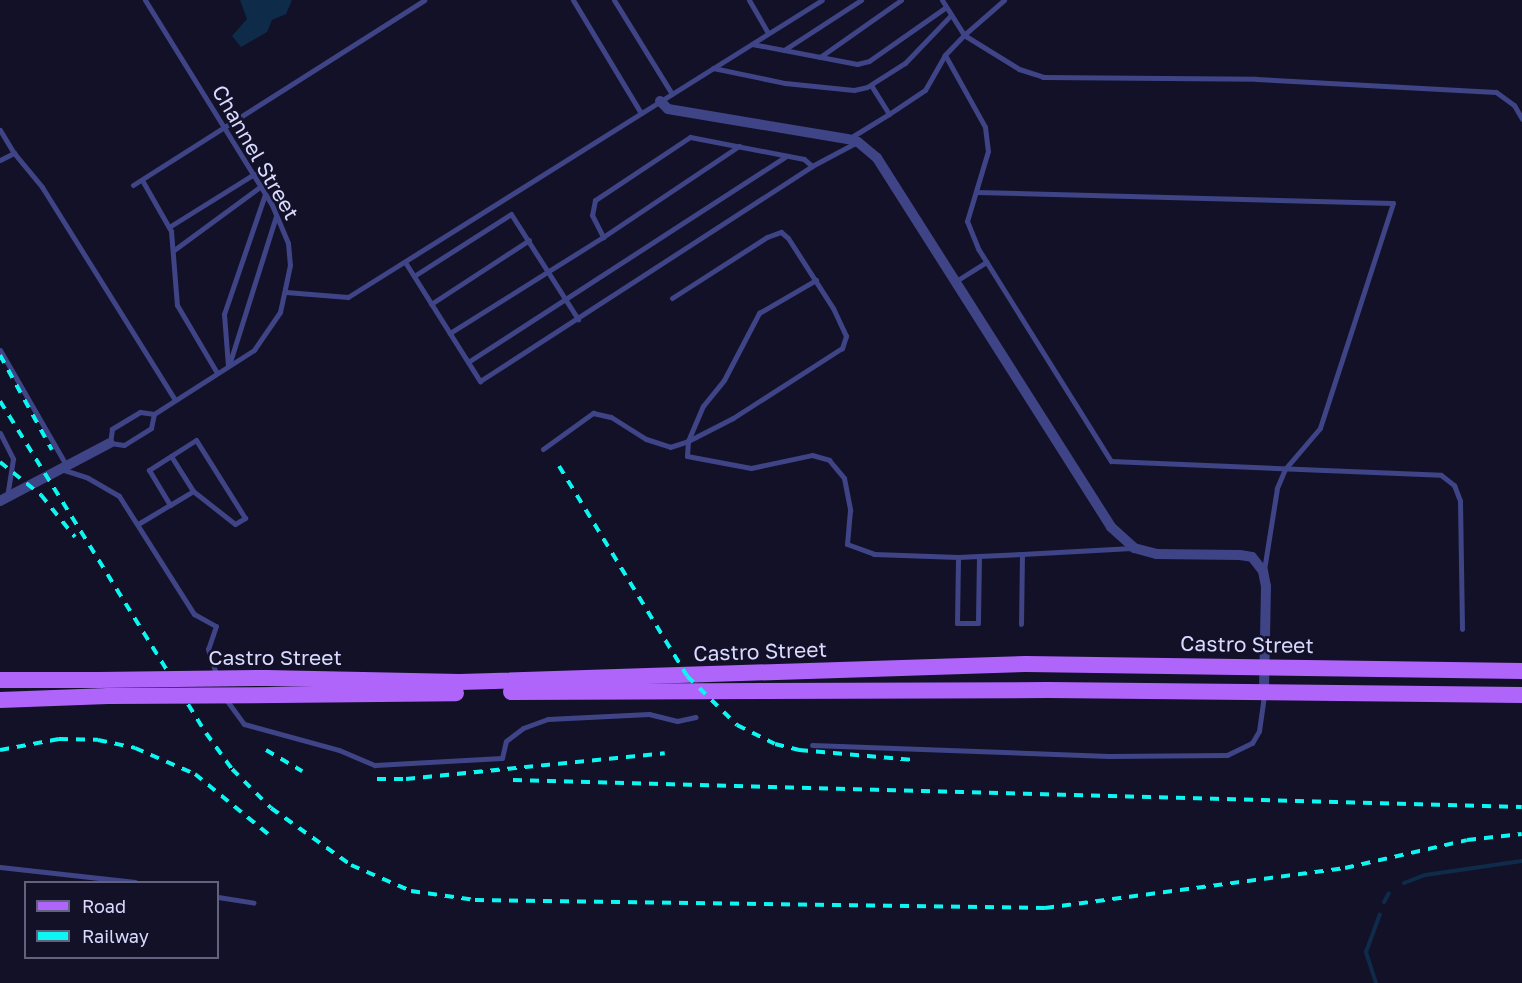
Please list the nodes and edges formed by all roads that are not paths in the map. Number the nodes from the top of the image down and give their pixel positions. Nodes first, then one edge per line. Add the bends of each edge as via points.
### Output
1 (145, 0) edge
2 (424, 0) edge
3 (573, 0) edge
4 (614, 0) edge
5 (749, 0) edge
6 (822, 0) edge
7 (861, 0) edge
8 (901, 0) edge
9 (942, 0) edge
10 (1004, 0) edge
11 (946, 7) junction
12 (951, 15) junction
13 (768, 33) junction
14 (964, 34) junction
15 (752, 44) junction
16 (784, 51) junction
17 (945, 55) junction
18 (820, 57) junction
19 (712, 68) junction
20 (871, 85) junction
21 (672, 93) junction
22 (660, 101) junction
23 (641, 113) junction
24 (889, 114) junction
25 (1522, 118) edge
26 (226, 129) junction
27 (0, 130) edge
28 (853, 140) junction
29 (739, 146) junction
30 (14, 153) junction
31 (786, 156) junction
32 (0, 160) edge
33 (812, 166) junction
34 (254, 174) junction
35 (142, 180) junction
36 (133, 186) dead end
37 (261, 186) junction
38 (976, 192) junction
39 (265, 194) junction
40 (276, 215) junction
41 (169, 227) junction
42 (603, 237) junction
43 (528, 240) junction
44 (174, 250) junction
45 (405, 262) junction
46 (986, 262) junction
47 (548, 271) junction
48 (414, 276) junction
49 (816, 280) junction
50 (956, 280) junction
51 (286, 292) junction
52 (672, 298) dead end
53 (566, 299) junction
54 (431, 304) junction
55 (578, 319) junction
56 (450, 333) junction
57 (0, 350) edge
58 (468, 362) junction
59 (228, 366) junction
60 (217, 373) junction
61 (175, 400) junction
62 (154, 414) junction
63 (0, 433) edge
64 (688, 441) junction
65 (110, 443) junction
66 (543, 449) dead end
67 (171, 456) junction
68 (61, 466) junction
69 (1285, 469) junction
70 (193, 491) junction
71 (4, 499) edge
72 (170, 505) junction
73 (138, 524) junction
74 (1134, 548) junction
75 (1022, 554) junction
76 (979, 556) junction
77 (958, 557) junction
78 (1263, 571) junction
79 (1021, 624) dead end
80 (1462, 629) dead end
81 (1264, 666) junction
82 (1522, 671) edge
83 (0, 680) edge
84 (1264, 693) junction
85 (1522, 695) edge
86 (0, 700) edge
87 (696, 717) dead end
88 (812, 745) dead end
89 (0, 867) edge
90 (126, 881) edge
91 (219, 897) edge
92 (254, 903) dead end

1 - 26 lane, Channel Street
2 - 26 lane
3 - 23 lane
4 - 21 lane
5 - 13 lane
6 - 13 lane
7 - 16 lane
8 - 18 lane
9 - 11 lane
10 - 14 lane
11 - 12 lane
11 - 18 lane via 869,60 850,64
12 - 14 lane
12 - 20 lane via 905,63
13 - 15 lane
14 - 17 lane
14 - 25 lane via 1019,69 1043,77 1256,79 1496,92 1514,105
15 - 16 lane
15 - 19 lane
16 - 18 lane
17 - 24 lane via 924,90
17 - 38 lane via 985,127 988,151
19 - 20 lane via 753,79 806,85 854,90
19 - 21 lane
20 - 24 lane
21 - 22 lane
22 - 23 lane
22 - 28 street via 668,109
23 - 45 lane
24 - 28 lane
26 - 34 lane, Channel Street
26 - 35 lane
27 - 30 lane
28 - 33 lane
28 - 50 street via 877,158
29 - 31 lane
29 - 42 lane
29 - 42 lane via 690,137 681,143 595,201 592,216
30 - 32 lane
30 - 61 lane via 42,187
31 - 33 lane via 804,159
31 - 53 lane
33 - 55 lane
34 - 37 lane, Channel Street
34 - 41 lane
35 - 36 lane
35 - 41 lane
37 - 39 lane, Channel Street
37 - 44 lane
38 - 46 lane via 967,221
38 - 69 lane via 1393,203 1320,428
39 - 40 lane, Channel Street
39 - 59 lane via 224,314
40 - 51 lane, Channel Street via 288,243
40 - 59 lane
41 - 44 lane
42 - 47 lane
43 - 47 lane
43 - 48 lane via 511,214
43 - 54 lane
44 - 60 lane via 177,305
45 - 48 lane
45 - 51 lane via 348,297
46 - 50 lane
46 - 69 lane via 1111,461
47 - 53 lane
47 - 56 lane
48 - 54 lane
49 - 52 lane via 781,232
49 - 64 lane via 759,313 724,380 703,406
49 - 64 lane via 846,336 842,348 733,418
50 - 74 street via 1111,527
51 - 59 lane, Channel Street via 268,334 254,350
53 - 55 lane
53 - 58 lane
54 - 56 lane
55 - 58 lane via 480,381
56 - 58 lane
57 - 68 lane
59 - 60 lane, Channel Street
60 - 61 lane, Channel Street
61 - 62 lane, Channel Street
62 - 65 lane, Channel Street via 151,428 124,445
62 - 65 lane, Channel Street via 140,412 112,429
63 - 71 lane via 13,459
64 - 66 lane via 670,447 646,439 611,417 593,413
64 - 77 lane via 687,456 711,463 751,468 812,455 829,460 844,478 850,510 848,544 874,554
65 - 68 street
67 - 70 lane
67 - 70 lane via 196,440 245,518 235,524
67 - 72 lane via 149,470
68 - 71 street
68 - 73 lane via 119,496
69 - 78 lane via 1274,497
69 - 80 lane via 1441,475 1454,484 1460,501
70 - 72 lane
72 - 73 lane
73 - 87 lane via 194,614 216,626 209,655 229,708 244,724 339,750 375,765 414,766 502,758 506,741 523,728 548,719 649,714 677,722
74 - 75 lane
74 - 78 street via 1156,554 1240,555 1252,558
75 - 76 lane
75 - 79 lane
76 - 77 lane
76 - 77 lane via 978,623 957,623
78 - 81 street
81 - 82 main road, Castro Street
81 - 83 main road, Castro Street, bridge via 1026,664 460,682 266,678
81 - 84 street
84 - 85 main road, Castro Street
84 - 86 main road, Castro Street, bridge via 698,690
84 - 88 lane via 1259,731 1252,744 1227,755 1109,756
89 - 90 lane
91 - 92 lane

